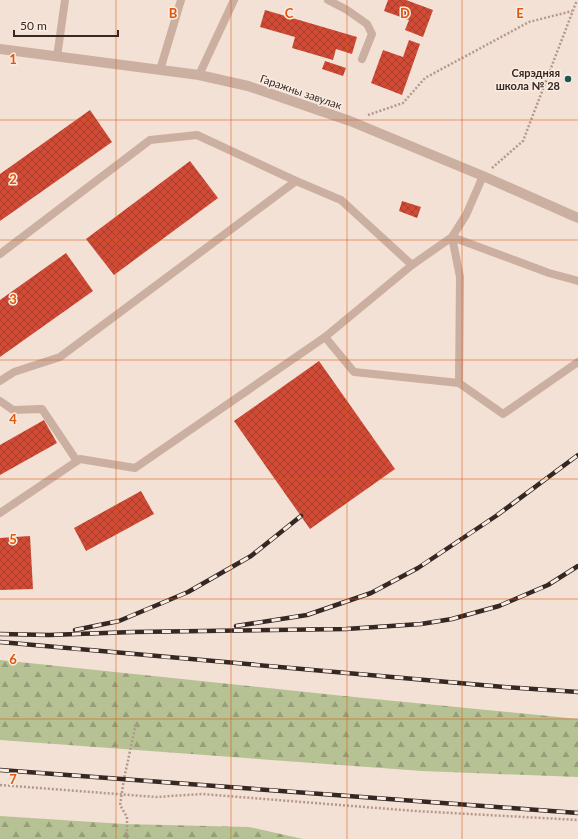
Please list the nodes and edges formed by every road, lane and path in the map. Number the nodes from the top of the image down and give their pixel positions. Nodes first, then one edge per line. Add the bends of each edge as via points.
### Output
1 (65, 0) edge
2 (181, 0) edge
3 (234, 0) edge
4 (328, 0) edge
5 (577, 0) edge
6 (572, 11) junction
7 (0, 49) edge
8 (57, 57) junction
9 (362, 59) dead end
10 (160, 70) junction
11 (198, 75) junction
12 (350, 121) junction
13 (483, 176) junction
14 (296, 181) junction
15 (578, 218) edge
16 (452, 236) junction
17 (0, 254) edge
18 (412, 265) junction
19 (578, 281) edge
20 (325, 338) junction
21 (578, 362) edge
22 (0, 381) edge
23 (459, 383) junction
24 (0, 401) edge
25 (77, 461) junction
26 (0, 513) edge
27 (136, 723) dead end
28 (0, 785) edge
29 (121, 795) junction
30 (578, 820) edge
31 (127, 839) edge

1 - 8 lane
2 - 10 lane
3 - 11 lane
4 - 9 lane via 367,24 372,34
5 - 6 path
6 - 12 path via 529,22 425,78 403,104
6 - 13 path via 523,141
7 - 8 street, Гаражны завулак
8 - 10 street, Гаражны завулак
10 - 11 street, Гаражны завулак
11 - 12 street, Гаражны завулак via 248,86
12 - 13 street, Гаражны завулак
13 - 15 street, Гаражны завулак
13 - 16 lane via 466,215
14 - 17 lane via 197,136 150,140
14 - 18 lane via 341,200
14 - 22 lane via 60,357 14,372
16 - 18 lane
16 - 19 lane via 549,273
16 - 23 lane via 460,277
18 - 20 lane
20 - 23 lane via 354,372
20 - 25 lane via 135,468 80,459
21 - 23 lane via 503,414
24 - 25 lane via 13,410 42,410
25 - 26 lane
27 - 29 path
28 - 29 path
29 - 30 path via 156,797 202,794 415,811
29 - 31 path via 120,805 127,817

